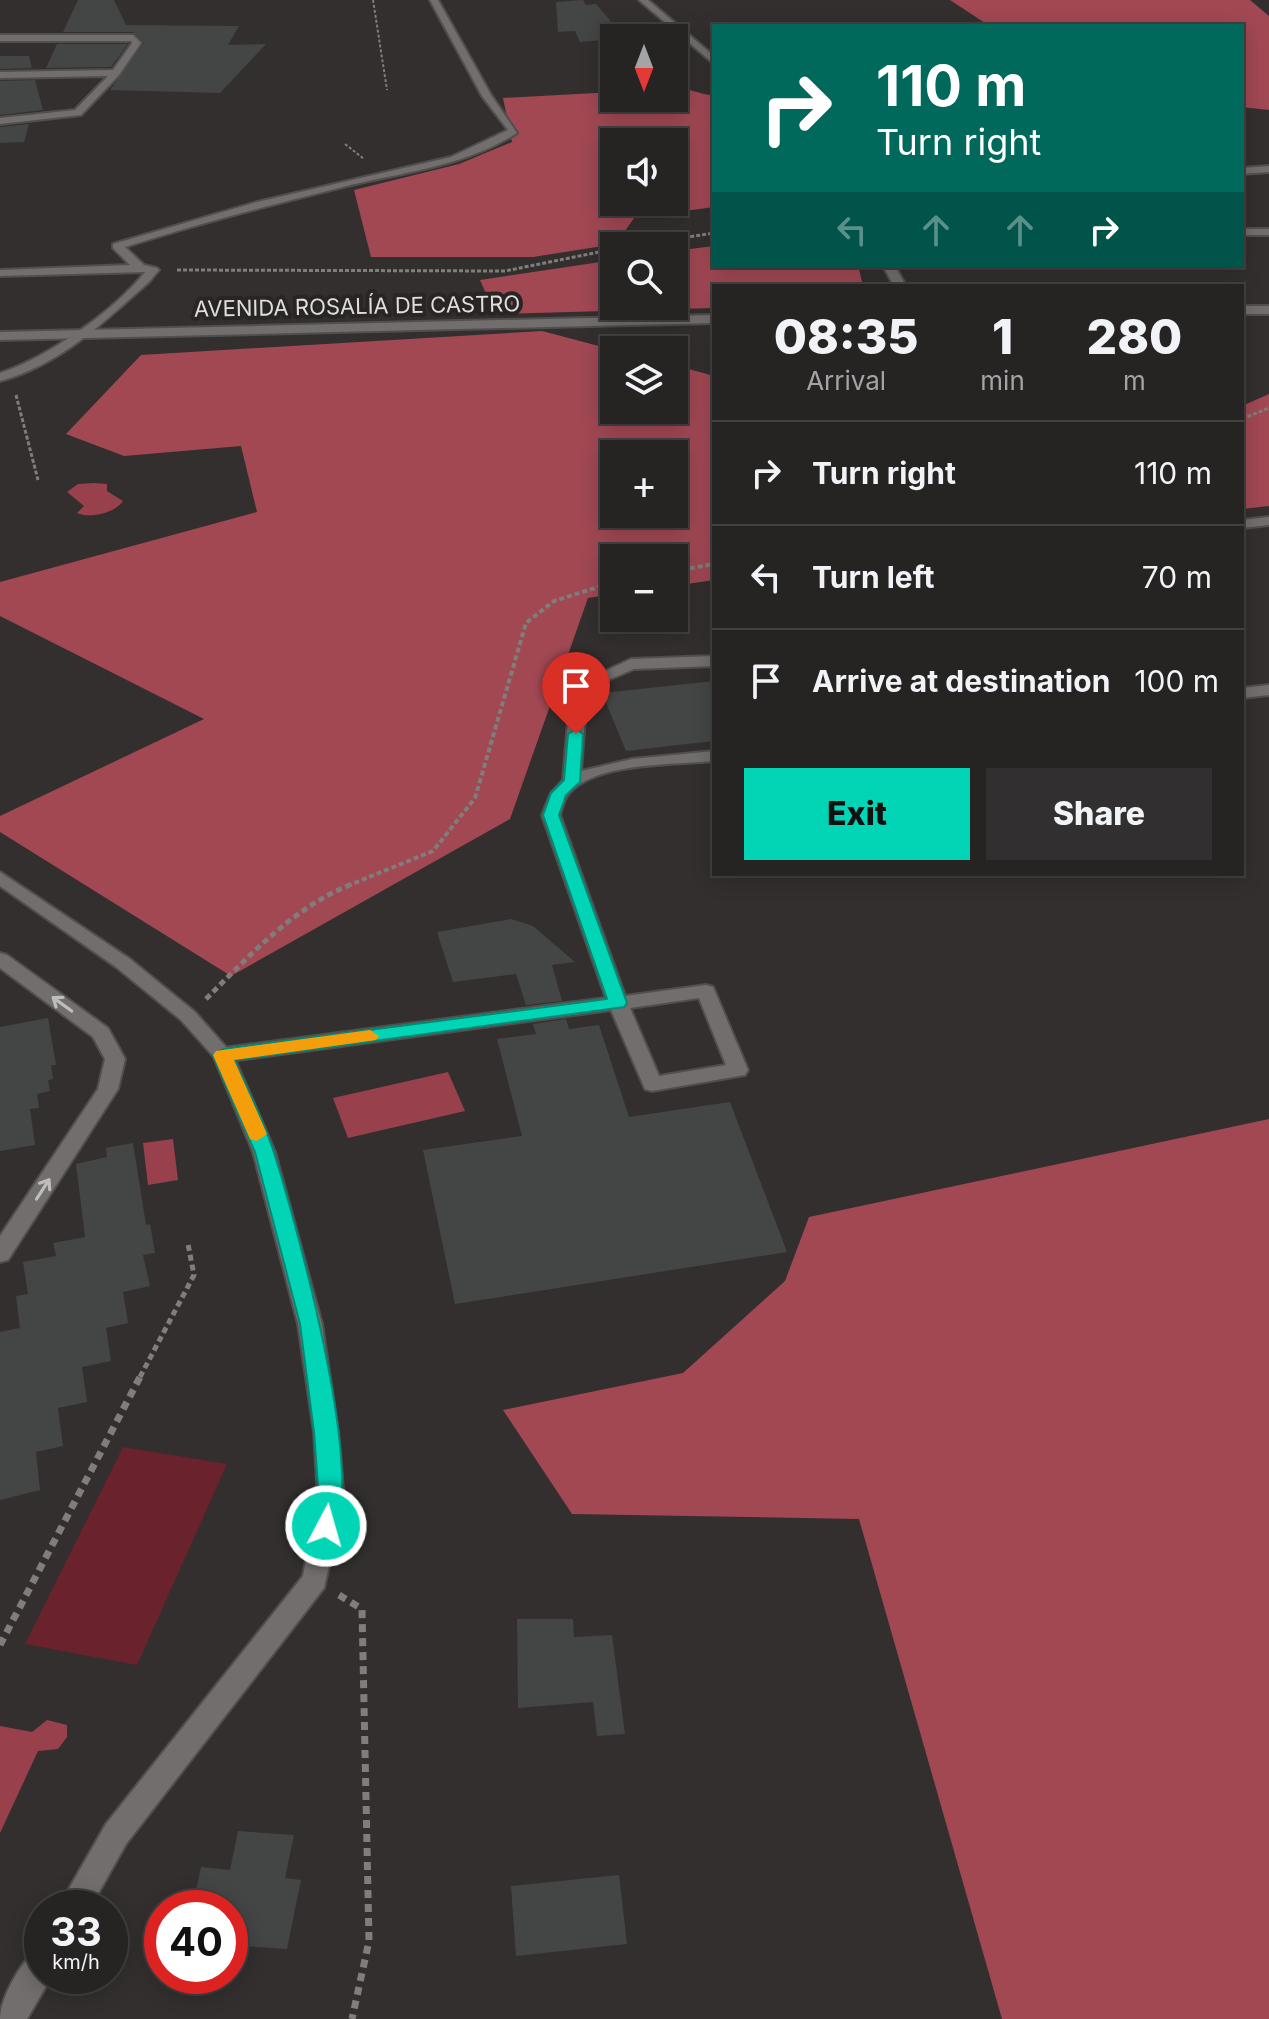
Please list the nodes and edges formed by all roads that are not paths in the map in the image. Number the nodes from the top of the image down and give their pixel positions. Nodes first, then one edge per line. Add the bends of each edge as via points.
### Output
1 (434, 0) edge
2 (643, 0) edge
3 (0, 38) edge
4 (712, 59) edge
5 (116, 73) junction
6 (0, 75) edge
7 (0, 121) edge
8 (1269, 169) edge
9 (1244, 171) edge
10 (1244, 232) edge
11 (1269, 232) edge
12 (147, 269) junction
13 (0, 273) edge
14 (1244, 310) edge
15 (1269, 310) edge
16 (712, 319) edge
17 (83, 332) junction
18 (0, 336) edge
19 (0, 377) edge
20 (1269, 521) edge
21 (1244, 524) edge
22 (712, 661) edge
23 (1269, 690) edge
24 (1244, 693) edge
25 (712, 756) edge
26 (572, 782) junction
27 (0, 878) edge
28 (0, 959) edge
29 (618, 1003) junction
30 (223, 1055) junction
31 (0, 1254) edge
32 (83, 1890) edge
33 (24, 1994) edge
34 (10, 2019) edge

1 - 12 street via 487,96 514,131 450,159 117,246
2 - 4 street
3 - 5 street via 133,38 137,43
5 - 6 street
5 - 7 street via 78,113
8 - 9 street
10 - 11 street
12 - 13 street
12 - 17 street
14 - 15 street
16 - 17 street, AVENIDA ROSALÍA DE CASTRO
17 - 18 street, AVENIDA ROSALÍA DE CASTRO
17 - 19 street via 15,374
20 - 21 street
22 - 26 street via 631,664 579,687
23 - 24 street
25 - 26 street via 602,769
26 - 29 street via 559,793 551,815
27 - 30 street via 123,963 188,1016
31 -> 28 street via 108,1089 115,1059 101,1033
29 - 29 street via 652,1084 738,1070 706,991
29 - 30 street
30 - 32 street via 264,1152 310,1324 331,1499 315,1580 116,1834
33 - 34 street

